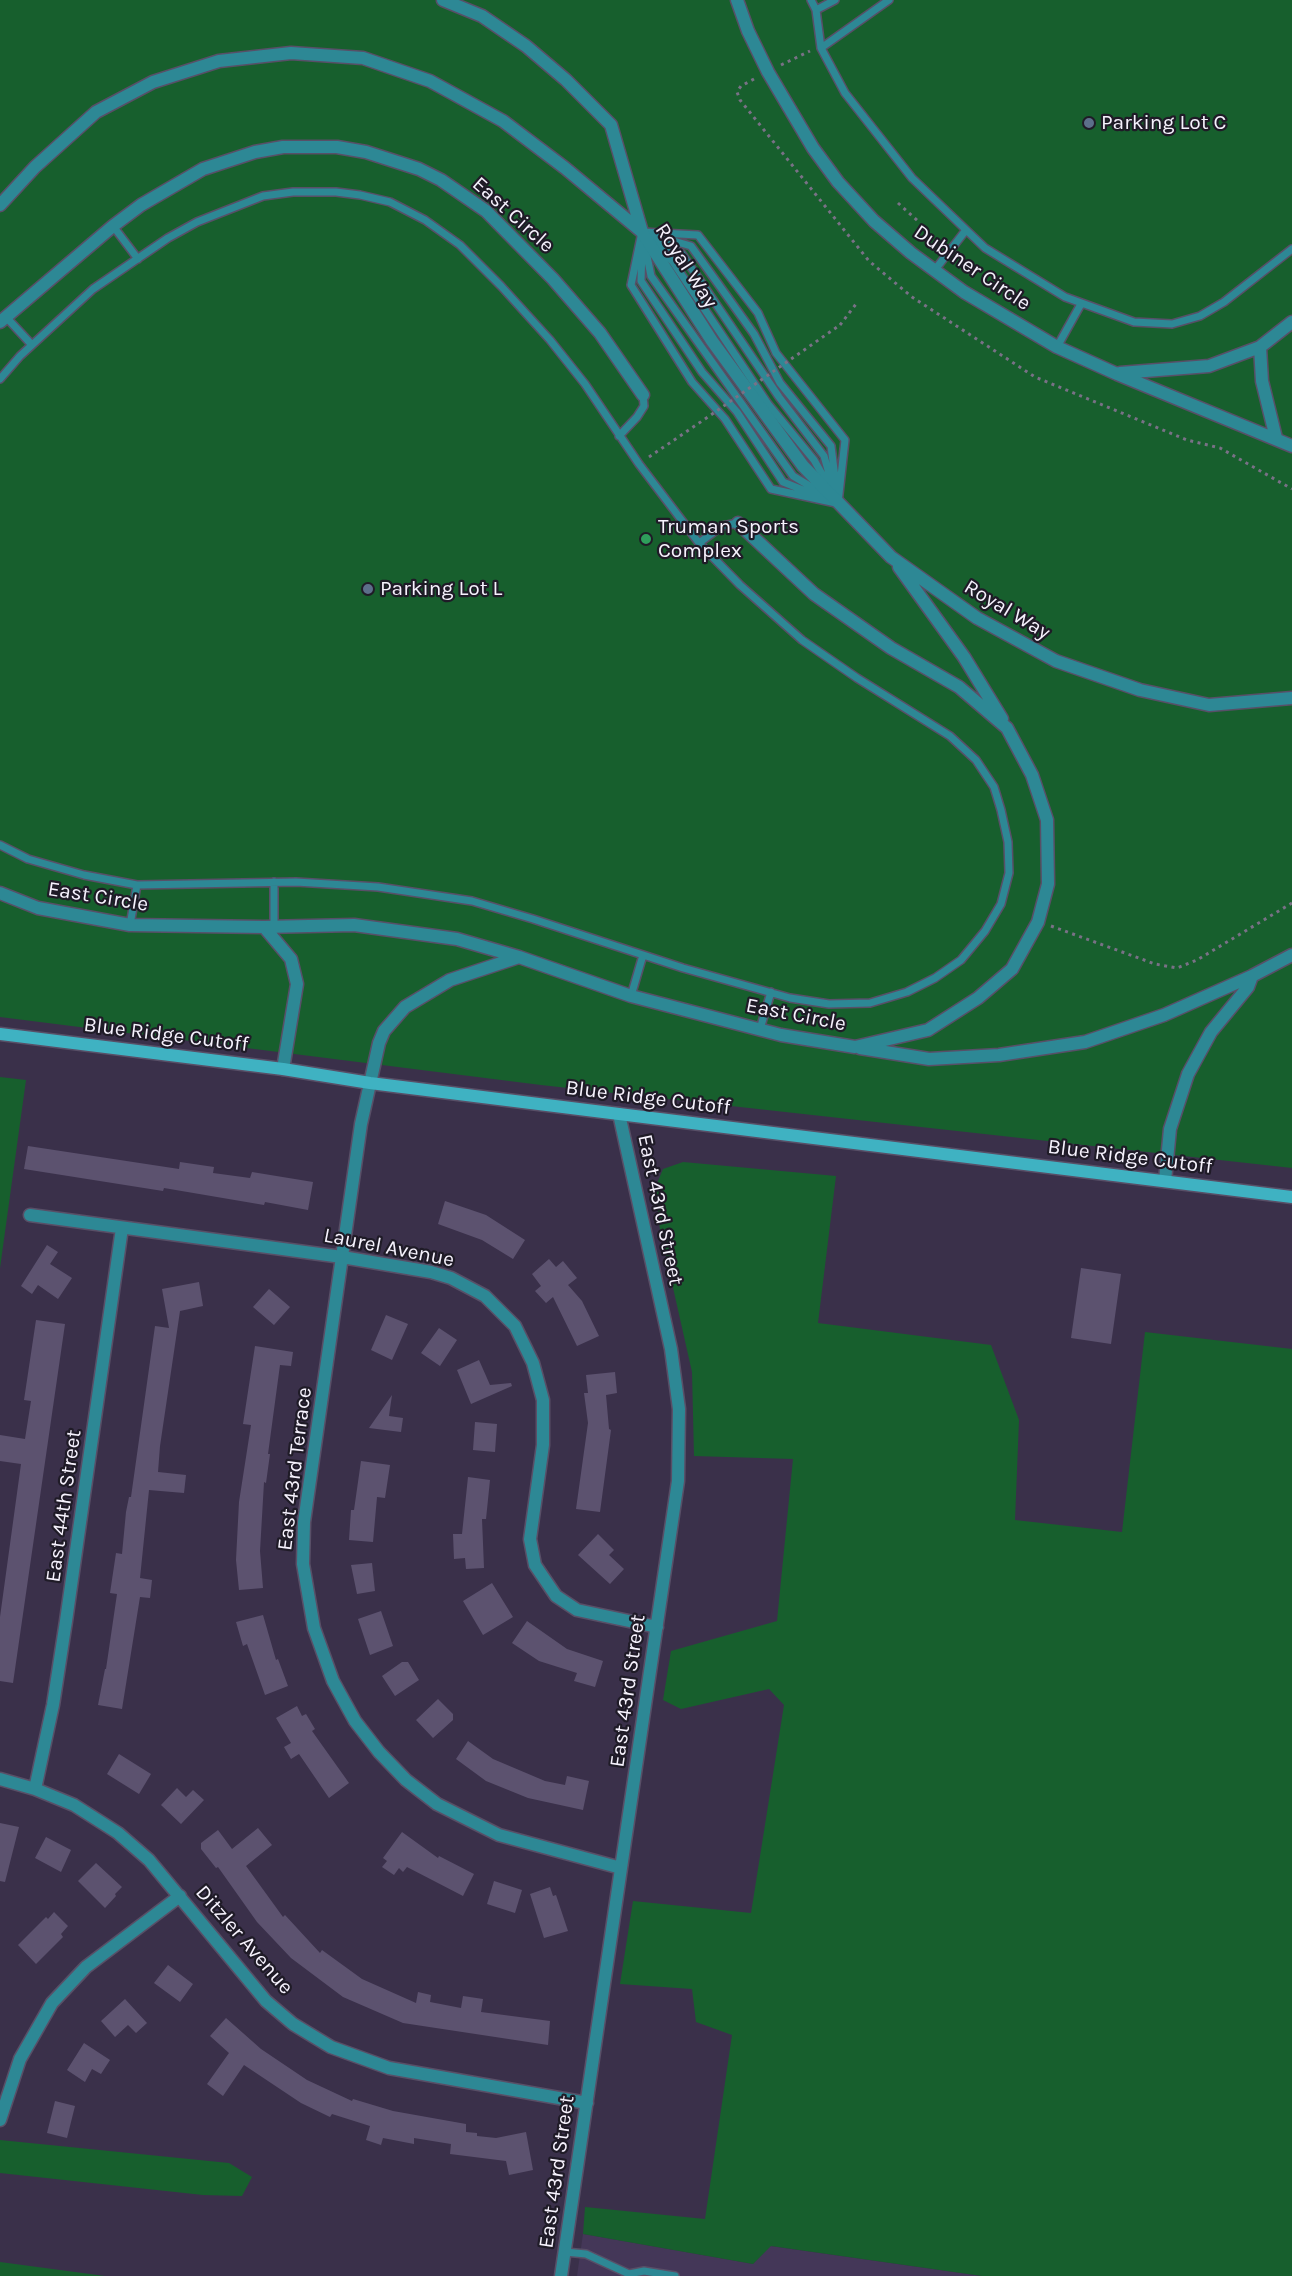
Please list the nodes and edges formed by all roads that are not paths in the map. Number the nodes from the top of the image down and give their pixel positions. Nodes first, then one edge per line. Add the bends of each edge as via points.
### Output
1 (443, 0) edge
2 (737, 0) edge
3 (811, 0) edge
4 (835, 0) edge
5 (889, 0) edge
6 (816, 10) junction
7 (821, 48) junction
8 (0, 205) edge
9 (113, 226) junction
10 (966, 230) junction
11 (642, 232) junction
12 (1292, 249) edge
13 (138, 259) junction
14 (934, 271) junction
15 (1081, 304) junction
16 (3, 320) edge
17 (1292, 322) edge
18 (32, 345) junction
19 (1057, 347) junction
20 (1260, 347) junction
21 (1117, 374) junction
22 (0, 379) edge
23 (643, 395) joint
24 (619, 435) junction
25 (1276, 438) junction
26 (1292, 446) edge
27 (838, 504) junction
28 (738, 523) joint
29 (699, 543) junction
30 (891, 557) junction
31 (1292, 698) edge
32 (1007, 728) junction
33 (0, 845) edge
34 (274, 882) junction
35 (137, 885) junction
36 (0, 893) edge
37 (130, 925) junction
38 (269, 927) junction
39 (643, 955) junction
40 (1292, 955) edge
41 (519, 957) junction
42 (1252, 976) junction
43 (771, 992) junction
44 (631, 996) junction
45 (760, 1029) junction
46 (0, 1034) edge
47 (855, 1047) junction
48 (283, 1069) junction
49 (370, 1083) junction
50 (620, 1114) junction
51 (1165, 1181) junction
52 (1292, 1197) edge
53 (30, 1215) dead end
54 (122, 1228) junction
55 (342, 1257) junction
56 (657, 1627) junction
57 (0, 1779) edge
58 (34, 1789) junction
59 (621, 1868) junction
60 (180, 1896) junction
61 (587, 2103) junction
62 (0, 2120) edge
63 (565, 2252) junction
64 (629, 2275) edge
65 (561, 2276) edge
66 (675, 2276) edge

1 - 11 street via 482,16 526,46 567,80 611,125
2 - 14 street, Dubiner Circle via 768,72 813,148 874,221
3 - 6 lane
4 - 6 lane
5 - 7 lane
6 - 7 lane
7 - 10 lane via 845,93 912,178
8 - 11 street, Royal Way via 96,112 153,82 219,62 291,53 363,58 430,81 503,121
9 - 13 lane
9 - 16 street, East Circle
9 - 23 street, East Circle via 203,169 255,152 311,146 356,150 393,159 441,180 486,211 578,307
10 - 14 lane
10 - 15 lane via 985,249
11 - 27 street, Royal Way via 712,341 803,466
11 - 27 lane via 682,255 824,456
11 - 27 lane via 691,246 698,255 753,334 780,382 831,446
11 - 27 lane via 641,281 702,372 737,412 783,482
11 - 27 lane via 631,285 692,382 725,418 771,489
11 - 27 lane via 698,235 758,313 776,353 845,440
12 - 15 lane via 1224,302 1182,322 1134,322
13 - 18 lane via 93,289
13 - 24 lane via 197,222 263,196 324,191 390,202 460,245 501,286 585,384
14 - 19 street, Dubiner Circle
15 - 19 lane
16 - 18 lane
17 - 20 street
18 - 22 lane
19 - 21 street, Dubiner Circle
20 - 21 street via 1209,366
20 - 25 street via 1262,381
21 - 25 street, Dubiner Circle
23 - 24 lane via 644,406
24 - 29 lane
25 - 26 street, Dubiner Circle
27 - 30 street, Royal Way
28 - 29 lane via 722,526
28 - 32 street, East Circle via 814,594 891,648 958,687
29 - 43 lane via 802,640 950,736 976,760 994,787 1008,842 1009,873 1002,904 961,960 935,978 907,992 870,1003 828,1004
30 - 31 street, Royal Way via 976,618 1056,661 1140,690 1209,705
30 - 32 street, East Circle via 964,657
32 - 47 street, East Circle via 1032,775 1047,820 1048,884 1038,922 1012,969 978,998 928,1030
33 - 35 lane via 28,859
34 - 35 lane
34 - 38 lane
34 - 39 lane via 378,887 472,901
35 - 37 lane
36 - 37 street, East Circle via 38,908
37 - 38 street, East Circle
38 - 41 street, East Circle via 354,925 457,939
38 - 48 street via 291,959 297,984
39 - 43 lane
39 - 44 lane
40 - 42 street
41 - 44 street, East Circle
41 - 49 street via 450,980 405,1007 384,1031
42 - 47 street via 1164,1015 1085,1042 999,1055 929,1059
42 - 51 street via 1248,987 1210,1032 1188,1074 1170,1129
43 - 45 lane
44 - 45 street, East Circle
45 - 47 street, East Circle
46 - 48 main road, Blue Ridge Cutoff
48 - 49 main road, Blue Ridge Cutoff
49 - 50 main road, Blue Ridge Cutoff
49 - 55 street, East 43rd Terrace
50 - 51 main road, Blue Ridge Cutoff
50 - 56 street, East 43rd Street via 671,1349 679,1409 678,1481
51 - 52 main road, Blue Ridge Cutoff
53 - 54 street, Laurel Avenue
54 - 55 street, Laurel Avenue
54 - 58 street, East 44th Street via 63,1642
55 - 56 street, Laurel Avenue via 451,1278 485,1296 515,1326 533,1363 543,1400 543,1445 530,1539 535,1565 556,1596 577,1610
55 - 59 street, East 43rd Terrace via 304,1522 303,1564 314,1628 333,1681 355,1721 379,1752 437,1804 499,1835
56 - 59 street, East 43rd Street
57 - 58 street, Ditzler Avenue
58 - 60 street, Ditzler Avenue via 74,1805 118,1833 149,1860
59 - 61 street, East 43rd Street
60 - 61 street, Ditzler Avenue via 266,2001 293,2024 331,2047 389,2068
60 - 62 street via 86,1967 52,2003 20,2059
61 - 63 street, East 43rd Street
63 - 64 lane via 586,2254
63 - 65 street, East 43rd Street
64 - 66 lane via 644,2271

